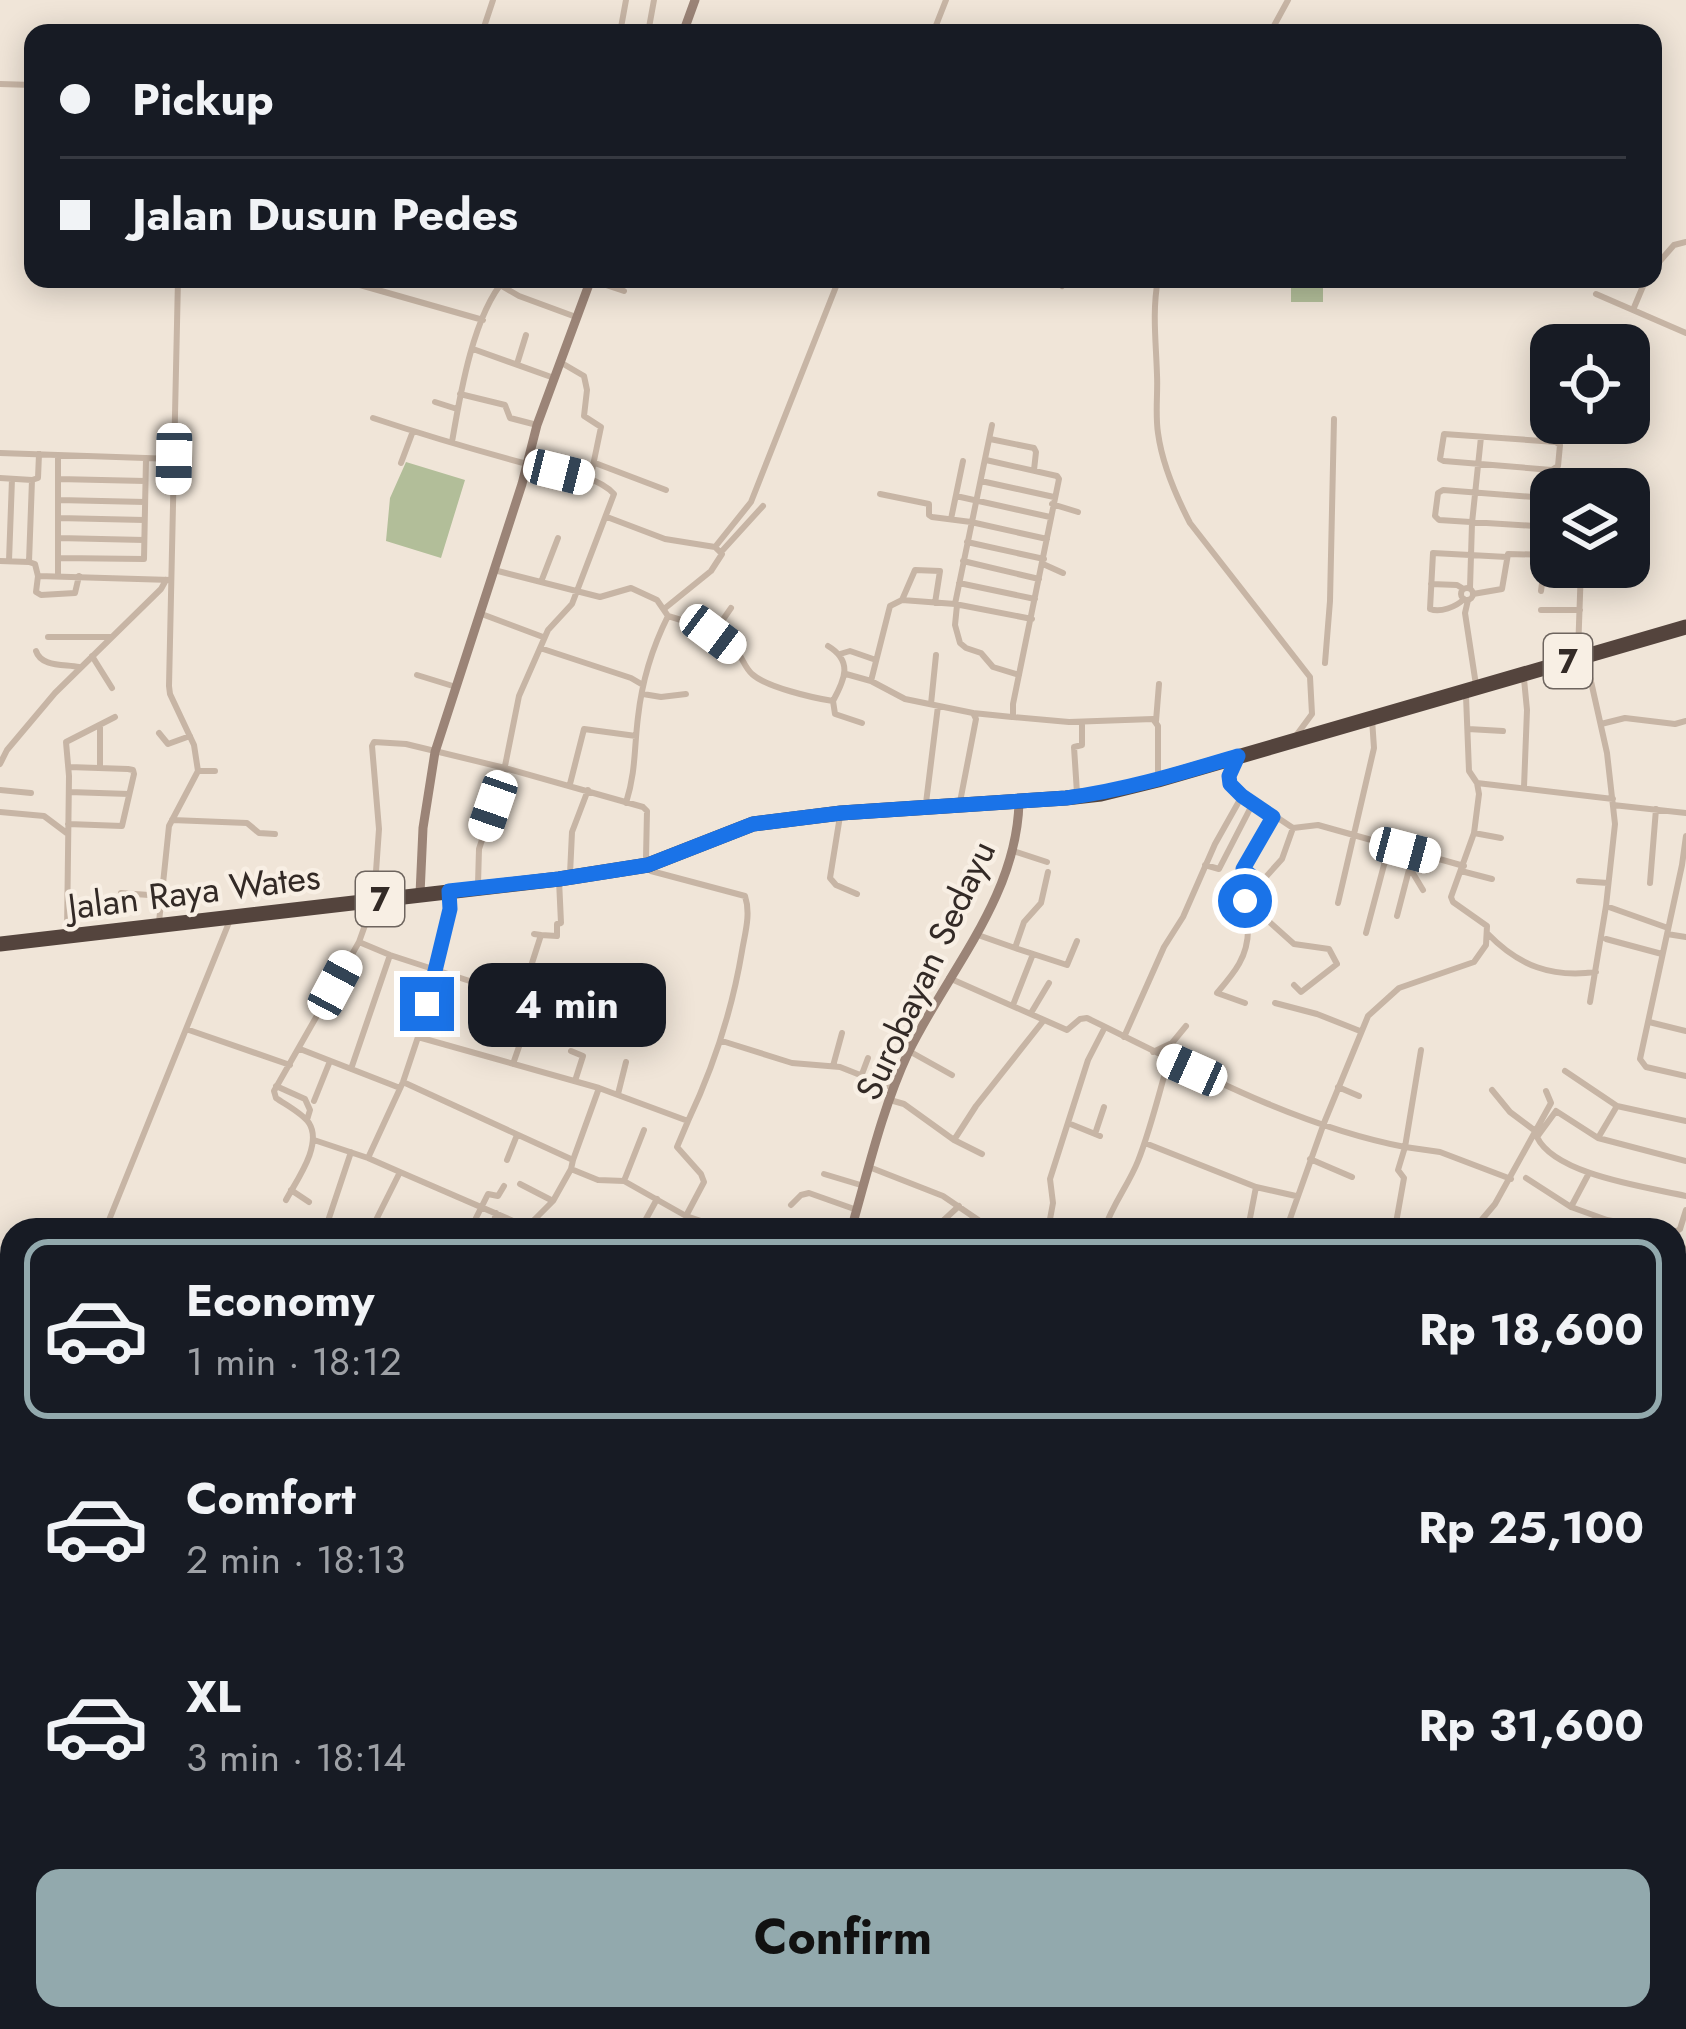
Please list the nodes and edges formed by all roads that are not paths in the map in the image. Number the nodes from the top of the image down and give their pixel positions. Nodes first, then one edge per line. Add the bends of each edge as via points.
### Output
1 (1686, 242) edge
2 (1662, 259) edge
3 (178, 288) edge
4 (371, 288) edge
5 (499, 288) edge
6 (509, 288) edge
7 (587, 288) edge
8 (616, 288) edge
9 (834, 288) edge
10 (1157, 288) edge
11 (1642, 288) edge
12 (624, 291) dead end
13 (1596, 294) dead end
14 (1633, 310) junction
15 (576, 316) junction
16 (483, 320) junction
17 (1686, 333) edge
18 (526, 335) dead end
19 (473, 349) junction
20 (560, 362) junction
21 (517, 364) junction
22 (554, 378) junction
23 (460, 394) junction
24 (435, 402) dead end
25 (458, 409) junction
26 (374, 418) dead end
27 (1334, 419) dead end
28 (537, 425) junction
29 (992, 425) dead end
30 (413, 431) junction
31 (1480, 437) junction
32 (990, 440) junction
33 (452, 442) junction
34 (0, 453) edge
35 (39, 454) junction
36 (58, 455) junction
37 (146, 458) junction
38 (174, 459) junction
39 (986, 460) junction
40 (963, 461) dead end
41 (401, 463) dead end
42 (595, 463) junction
43 (527, 464) junction
44 (1478, 464) junction
45 (1034, 470) junction
46 (0, 478) edge
47 (12, 479) junction
48 (58, 479) junction
49 (32, 480) junction
50 (590, 480) junction
51 (145, 481) junction
52 (981, 481) junction
53 (666, 490) dead end
54 (1475, 492) junction
55 (880, 494) dead end
56 (956, 496) junction
57 (1530, 497) edge
58 (58, 500) junction
59 (976, 500) junction
60 (1053, 500) junction
61 (145, 502) junction
62 (763, 506) dead end
63 (1078, 512) dead end
64 (608, 517) junction
65 (1050, 517) junction
66 (58, 518) junction
67 (951, 519) junction
68 (145, 520) junction
69 (971, 522) junction
70 (1472, 523) junction
71 (1530, 526) edge
72 (58, 538) junction
73 (558, 538) dead end
74 (1047, 539) junction
75 (144, 540) junction
76 (967, 542) junction
77 (718, 549) junction
78 (1470, 555) junction
79 (1530, 555) edge
80 (1507, 556) junction
81 (58, 558) junction
82 (144, 559) junction
83 (4, 561) edge
84 (963, 561) junction
85 (29, 562) junction
86 (1044, 562) junction
87 (494, 570) junction
88 (1063, 573) dead end
89 (58, 575) junction
90 (38, 576) junction
91 (80, 576) junction
92 (143, 579) junction
93 (1039, 579) junction
94 (169, 580) junction
95 (542, 582) junction
96 (959, 583) junction
97 (1431, 584) junction
98 (1542, 588) edge
99 (1581, 588) edge
100 (578, 591) junction
101 (1541, 591) dead end
102 (1467, 594) junction
103 (902, 599) junction
104 (1035, 599) junction
105 (935, 603) junction
106 (956, 605) junction
107 (731, 608) dead end
108 (1541, 610) dead end
109 (1580, 610) junction
110 (666, 612) junction
111 (479, 613) junction
112 (1032, 619) junction
113 (1686, 631) edge
114 (713, 634) junction
115 (48, 637) dead end
116 (111, 637) junction
117 (544, 638) junction
118 (828, 646) dead end
119 (539, 648) junction
120 (36, 651) dead end
121 (840, 654) junction
122 (936, 655) dead end
123 (92, 656) junction
124 (876, 660) junction
125 (1325, 663) dead end
126 (81, 667) junction
127 (1586, 667) junction
128 (846, 674) junction
129 (417, 675) dead end
130 (1019, 675) junction
131 (1524, 679) junction
132 (871, 681) junction
133 (1160, 684) dead end
134 (456, 687) junction
135 (112, 688) dead end
136 (643, 689) junction
137 (1464, 693) junction
138 (686, 694) dead end
139 (833, 701) junction
140 (935, 705) junction
141 (974, 713) junction
142 (116, 717) dead end
143 (1013, 717) junction
144 (1372, 718) junction
145 (1686, 721) edge
146 (1082, 722) junction
147 (1156, 722) junction
148 (862, 723) dead end
149 (100, 724) junction
150 (1601, 724) junction
151 (1468, 729) junction
152 (1503, 731) dead end
153 (159, 733) dead end
154 (190, 736) junction
155 (637, 736) junction
156 (1292, 741) junction
157 (435, 752) junction
158 (1238, 756) junction
159 (0, 764) edge
160 (69, 767) junction
161 (100, 768) junction
162 (505, 768) junction
163 (198, 771) junction
164 (214, 771) dead end
165 (1158, 780) junction
166 (1477, 783) junction
167 (570, 784) junction
168 (1524, 787) junction
169 (0, 790) edge
170 (588, 790) junction
171 (69, 792) junction
172 (31, 793) dead end
173 (129, 794) junction
174 (1242, 796) junction
175 (1077, 797) junction
176 (1019, 802) junction
177 (1613, 802) junction
178 (626, 803) junction
179 (1253, 803) junction
180 (960, 806) junction
181 (926, 807) junction
182 (1656, 809) junction
183 (0, 812) edge
184 (841, 813) junction
185 (1686, 814) edge
186 (1273, 817) junction
187 (172, 820) junction
188 (1293, 828) junction
189 (68, 829) junction
190 (1474, 833) junction
191 (275, 834) dead end
192 (1354, 834) junction
193 (1686, 836) edge
194 (1501, 838) dead end
195 (1388, 846) junction
196 (1405, 850) junction
197 (1013, 851) junction
198 (1047, 862) dead end
199 (648, 865) junction
200 (1205, 865) junction
201 (1410, 866) junction
202 (1684, 866) edge
203 (1462, 869) junction
204 (1048, 872) dead end
205 (564, 878) junction
206 (1492, 879) dead end
207 (1579, 881) dead end
208 (1260, 883) junction
209 (1608, 883) junction
210 (1650, 883) dead end
211 (478, 887) junction
212 (1423, 890) dead end
213 (449, 891) junction
214 (121, 893) dead end
215 (420, 894) junction
216 (857, 894) dead end
217 (163, 896) junction
218 (374, 900) junction
219 (1245, 901) junction
220 (1338, 902) dead end
221 (1606, 906) junction
222 (231, 916) junction
223 (1397, 916) dead end
224 (158, 926) junction
225 (1668, 931) junction
226 (1366, 933) dead end
227 (1488, 934) junction
228 (978, 935) junction
229 (68, 936) junction
230 (1686, 938) edge
231 (1606, 939) dead end
232 (1077, 941) dead end
233 (359, 942) junction
234 (0, 944) edge
235 (1015, 948) junction
236 (1033, 954) junction
237 (1662, 954) junction
238 (390, 955) junction
239 (436, 970) junction
240 (1596, 972) junction
241 (949, 978) junction
242 (1049, 983) dead end
243 (1294, 985) dead end
244 (1590, 1002) dead end
245 (1246, 1003) dead end
246 (1275, 1003) dead end
247 (1013, 1005) junction
248 (532, 1012) dead end
249 (1031, 1013) junction
250 (1044, 1019) junction
251 (1648, 1022) junction
252 (1186, 1025) dead end
253 (1105, 1027) junction
254 (186, 1029) junction
255 (1360, 1031) junction
256 (1686, 1031) edge
257 (842, 1033) dead end
258 (418, 1037) junction
259 (1124, 1037) junction
260 (722, 1041) junction
261 (300, 1049) junction
262 (1421, 1050) dead end
263 (572, 1051) dead end
264 (909, 1052) junction
265 (1153, 1052) junction
266 (868, 1058) dead end
267 (1168, 1059) junction
268 (331, 1061) junction
269 (626, 1062) dead end
270 (513, 1064) junction
271 (290, 1065) junction
272 (833, 1066) junction
273 (351, 1070) junction
274 (1565, 1071) dead end
275 (862, 1074) junction
276 (952, 1075) dead end
277 (1686, 1076) edge
278 (575, 1081) junction
279 (401, 1085) junction
280 (276, 1087) junction
281 (1338, 1087) junction
282 (599, 1088) junction
283 (1492, 1090) dead end
284 (1546, 1091) dead end
285 (618, 1094) junction
286 (891, 1094) junction
287 (1359, 1096) dead end
288 (314, 1101) dead end
289 (1617, 1106) junction
290 (1104, 1107) dead end
291 (308, 1120) junction
292 (688, 1121) junction
293 (1686, 1121) edge
294 (1068, 1123) junction
295 (1324, 1123) junction
296 (644, 1130) dead end
297 (1534, 1130) junction
298 (517, 1135) junction
299 (1598, 1138) junction
300 (313, 1140) junction
301 (955, 1141) junction
302 (1144, 1143) junction
303 (1405, 1147) junction
304 (350, 1152) junction
305 (982, 1154) dead end
306 (368, 1158) junction
307 (1310, 1159) junction
308 (507, 1160) dead end
309 (1686, 1161) edge
310 (572, 1165) junction
311 (868, 1167) junction
312 (400, 1172) junction
313 (824, 1174) dead end
314 (1588, 1174) junction
315 (1352, 1177) dead end
316 (1511, 1178) junction
317 (1526, 1178) dead end
318 (624, 1181) junction
319 (520, 1184) dead end
320 (836, 1185) junction
321 (504, 1186) dead end
322 (864, 1186) junction
323 (1256, 1187) junction
324 (291, 1190) junction
325 (1296, 1196) junction
326 (1686, 1196) edge
327 (657, 1198) junction
328 (286, 1200) dead end
329 (553, 1201) junction
330 (309, 1202) dead end
331 (791, 1205) dead end
332 (959, 1206) junction
333 (481, 1207) junction
334 (1571, 1207) junction
335 (857, 1209) junction
336 (496, 1213) junction
337 (686, 1216) junction
338 (110, 1218) edge
339 (329, 1218) edge
340 (377, 1218) edge
341 (476, 1218) edge
342 (495, 1218) edge
343 (507, 1218) edge
344 (538, 1218) edge
345 (646, 1218) edge
346 (692, 1218) edge
347 (854, 1218) edge
348 (946, 1218) edge
349 (976, 1218) edge
350 (1051, 1218) edge
351 (1108, 1218) edge
352 (1250, 1218) dead end
353 (1290, 1218) edge
354 (1397, 1218) edge
355 (1485, 1218) edge
356 (1601, 1218) edge

1 - 2 street
3 - 38 street
4 - 16 street
5 - 16 street
6 - 15 street
7 - 15 street
8 - 12 street
9 - 77 street via 751,502
10 - 156 street via 1158,436 1190,523 1310,677 1312,714
11 - 14 street
13 - 14 street
14 - 17 street
15 - 20 street
16 - 19 street
18 - 21 street
19 - 21 street
19 - 23 street
20 - 22 street
20 - 42 street via 584,376 584,416 602,427
21 - 22 street
22 - 28 street
23 - 25 street
23 - 28 street via 505,405 509,417
24 - 25 street
25 - 33 street
26 - 30 street
27 - 125 street
28 - 43 street
29 - 32 street
30 - 33 street
30 - 41 street
31 - 44 street
31 - 44 street via 1444,434 1440,459
31 - 44 street via 1558,443 1558,466
32 - 39 street
32 - 45 street via 1034,448
33 - 43 street
34 - 35 street
35 - 36 street
35 - 49 street
36 - 37 street
36 - 48 street
37 - 38 street
37 - 51 street
38 - 94 street
39 - 45 street
39 - 52 street
40 - 56 street
42 - 50 street
42 - 53 street
43 - 50 street
43 - 87 street
44 - 54 street
45 - 60 street via 1058,477
46 - 47 street
47 - 49 street
47 - 83 street
48 - 51 street
48 - 58 street
49 - 85 street
50 - 64 street via 614,494
51 - 61 street
52 - 59 street
52 - 60 street
54 - 57 street
54 - 70 street
54 - 70 street via 1439,491 1436,516
55 - 67 street via 925,503 929,516
56 - 59 street
56 - 67 street
58 - 61 street
58 - 66 street
59 - 65 street
59 - 69 street
60 - 63 street
60 - 65 street
61 - 68 street
62 - 77 street
64 - 77 street
64 - 100 street
65 - 74 street
66 - 68 street
66 - 72 street
67 - 69 street
68 - 75 street
69 - 74 street
69 - 76 street
70 - 71 street
70 - 78 street
72 - 75 street
72 - 81 street
73 - 95 street
74 - 86 street
75 - 82 street
76 - 84 street
76 - 86 street
77 - 110 street via 712,571
78 - 80 street
78 - 97 street via 1433,553
78 - 102 street
79 - 80 street
80 - 102 street via 1502,589
81 - 82 street
81 - 89 street
82 - 92 street
83 - 85 street
84 - 93 street
84 - 96 street
85 - 90 street
86 - 88 street
86 - 93 street
87 - 95 street
87 - 111 street
89 - 90 street
89 - 91 street
90 - 91 street via 40,595 75,593
91 - 92 street
92 - 94 street
93 - 104 street
94 - 116 street
94 - 154 street via 170,694
95 - 100 street
96 - 104 street
96 - 106 street
97 - 102 street
97 - 102 street via 1431,610
98 - 101 street
99 - 109 street
100 - 110 street via 600,597 631,589
100 - 117 street
102 - 137 street
103 - 105 street
103 - 105 street via 913,572 940,571
103 - 124 street via 890,606
104 - 112 street
105 - 106 street
106 - 112 street
106 - 130 street via 960,643
107 - 114 street
108 - 109 street
109 - 127 street
110 - 114 street
110 - 136 street
111 - 117 street
111 - 134 street
112 - 130 street
113 - 127 highway, Jalan Raya Wates / 7
114 - 139 street via 763,680
115 - 116 street
116 - 123 street
117 - 119 street
118 - 121 street
119 - 136 street via 632,678
119 - 162 street via 519,696
120 - 126 street via 44,662
121 - 124 street
121 - 128 street
122 - 140 street
123 - 126 street
123 - 135 street
124 - 132 street
126 - 159 street
127 - 131 highway, Jalan Raya Wates
127 - 137 highway, Jalan Raya Wates / 7
127 - 150 street
128 - 132 street
128 - 139 street
129 - 134 street
130 - 143 street
131 - 137 highway, Jalan Raya Wates
131 - 168 street
132 - 140 street
133 - 147 street
134 - 157 street
136 - 138 street
136 - 155 street
137 - 144 highway, Jalan Raya Wates / 7
137 - 151 street
139 - 148 street via 835,714
140 - 141 street
140 - 181 street
141 - 143 street
141 - 180 street
142 - 149 street
143 - 146 street
144 - 156 highway, Jalan Raya Wates / 7
144 - 192 street via 1374,748
145 - 150 street
146 - 147 street
146 - 175 street via 1082,745 1074,747
147 - 165 street
149 - 160 street via 66,742
149 - 161 street
150 - 177 street
151 - 152 street
151 - 166 street
153 - 154 street via 169,744
154 - 163 street
155 - 167 street via 584,729
155 - 178 street
156 - 158 highway, Jalan Raya Wates / 7
157 - 162 street
157 - 215 street
157 - 218 street via 373,743
158 - 165 highway, Jalan Raya Wates / 7
158 - 174 street via 1229,779
160 - 161 street
160 - 171 street
161 - 173 street via 133,770
162 - 167 street
162 - 211 street via 479,849
163 - 164 street
163 - 187 street
165 - 175 highway, Jalan Raya Wates / 7
166 - 168 street
166 - 190 street
167 - 170 street
168 - 177 street
169 - 172 street
170 - 178 street
170 - 205 street
171 - 173 street
171 - 189 street
173 - 189 street via 122,826
174 - 179 street
174 - 200 street
175 - 176 highway, Jalan Raya Wates / 7
176 - 180 highway, Jalan Raya Wates / 7
176 - 197 street, Surobayan Sedayu
177 - 182 street
177 - 209 street
178 - 199 street via 647,811
179 - 186 street
179 - 200 street via 1219,868
180 - 181 highway, Jalan Raya Wates / 7
181 - 184 highway, Jalan Raya Wates / 7
182 - 185 street
182 - 210 street
183 - 189 street via 44,816
184 - 199 highway, Jalan Raya Wates / 7 via 753,824
184 - 216 street via 830,878
186 - 188 street
186 - 208 street via 1243,869
187 - 191 street via 247,824
187 - 217 street
188 - 192 street
188 - 208 street via 1282,859
189 - 229 street
190 - 194 street
190 - 203 street
192 - 195 street
192 - 220 street
193 - 202 street
195 - 196 street
195 - 226 street
196 - 201 street
196 - 203 street
197 - 198 street
197 - 228 street, Surobayan Sedayu
199 - 205 highway, Jalan Raya Wates / 7
199 - 260 street via 746,896 746,933
200 - 259 street
201 - 212 street
201 - 223 street
202 - 225 street
203 - 206 street
203 - 227 street via 1452,900
204 - 235 street
205 - 211 highway, Jalan Raya Wates / 7
205 - 239 street via 557,936 537,935 526,988 484,973 482,986
207 - 209 street
208 - 219 street
209 - 221 street
211 - 213 highway, Jalan Raya Wates / 7
213 - 215 highway, Jalan Raya Wates / 7
213 - 239 street
214 - 217 street
215 - 218 highway, Jalan Raya Wates / 7
217 - 224 street
218 - 222 highway, Jalan Raya Wates / 7
218 - 233 street
219 - 243 street via 1294,944 1330,950 1336,964 1301,992
219 - 245 street via 1244,957 1214,996
221 - 225 street
221 - 240 street
222 - 224 highway, Jalan Raya Wates / 7
222 - 254 street
224 - 229 highway, Jalan Raya Wates / 7
225 - 230 street
225 - 237 street
227 - 240 street via 1536,968
227 - 255 street via 1474,962 1399,988
228 - 235 street
228 - 241 street, Surobayan Sedayu
229 - 234 highway, Jalan Raya Wates / 7
231 - 237 street
232 - 236 street via 1067,965
233 - 238 street
233 - 261 street
235 - 236 street
236 - 247 street
237 - 251 street
238 - 239 street
238 - 273 street
239 - 258 street
240 - 244 street
241 - 247 street
241 - 264 street, Surobayan Sedayu
242 - 249 street
246 - 255 street
247 - 249 street
248 - 270 street
249 - 250 street
250 - 253 street via 1067,1030 1083,1018
250 - 301 street
251 - 256 street
251 - 277 street via 1641,1063
252 - 265 street
253 - 259 street
253 - 294 street
254 - 271 street
254 - 338 street
255 - 281 street
257 - 272 street
258 - 270 street
258 - 279 street
259 - 265 street
260 - 272 street via 791,1063
260 - 292 street
261 - 268 street
261 - 271 street
262 - 303 street
263 - 278 street via 584,1058
264 - 276 street
264 - 286 street, Surobayan Sedayu
265 - 267 street
266 - 275 street
267 - 295 street
267 - 302 street
268 - 273 street
268 - 288 street
269 - 285 street
270 - 278 street
271 - 280 street
272 - 275 street
273 - 279 street
274 - 289 street
275 - 286 street
278 - 282 street
279 - 298 street
279 - 306 street
280 - 291 street via 276,1098
280 - 291 street via 302,1095
281 - 287 street
281 - 295 street
282 - 285 street
282 - 310 street
283 - 297 street
284 - 297 street via 1551,1103
285 - 292 street
286 - 301 street
286 - 311 street, Surobayan Sedayu
289 - 293 street
289 - 299 street
290 - 294 street via 1097,1135
291 - 300 street
292 - 337 street via 677,1147 704,1182
294 - 350 street via 1049,1183
295 - 303 street
295 - 307 street
296 - 318 street
297 - 316 street
298 - 308 street
298 - 310 street
299 - 309 street
299 - 314 street via 1559,1112 1537,1136
300 - 304 street
300 - 324 street
301 - 305 street
302 - 323 street
302 - 351 street
303 - 316 street
303 - 354 street
304 - 306 street
304 - 339 street
306 - 312 street
307 - 315 street
307 - 325 street
310 - 318 street via 598,1180
310 - 329 street
311 - 322 street, Surobayan Sedayu
311 - 332 street
312 - 333 street
312 - 340 street
313 - 320 street
314 - 326 street
314 - 334 street
316 - 355 street
317 - 334 street
318 - 327 street
319 - 329 street
320 - 322 street
320 - 335 street via 833,1200
321 - 333 street
322 - 335 street, Surobayan Sedayu
323 - 325 street
323 - 352 street
324 - 328 street
324 - 330 street
325 - 353 street
327 - 337 street
327 - 345 street
329 - 344 street
331 - 335 street via 807,1193
332 - 348 street
332 - 349 street
333 - 336 street
333 - 341 street
334 - 356 street
335 - 347 street, Surobayan Sedayu
336 - 342 street
336 - 343 street
337 - 346 street

